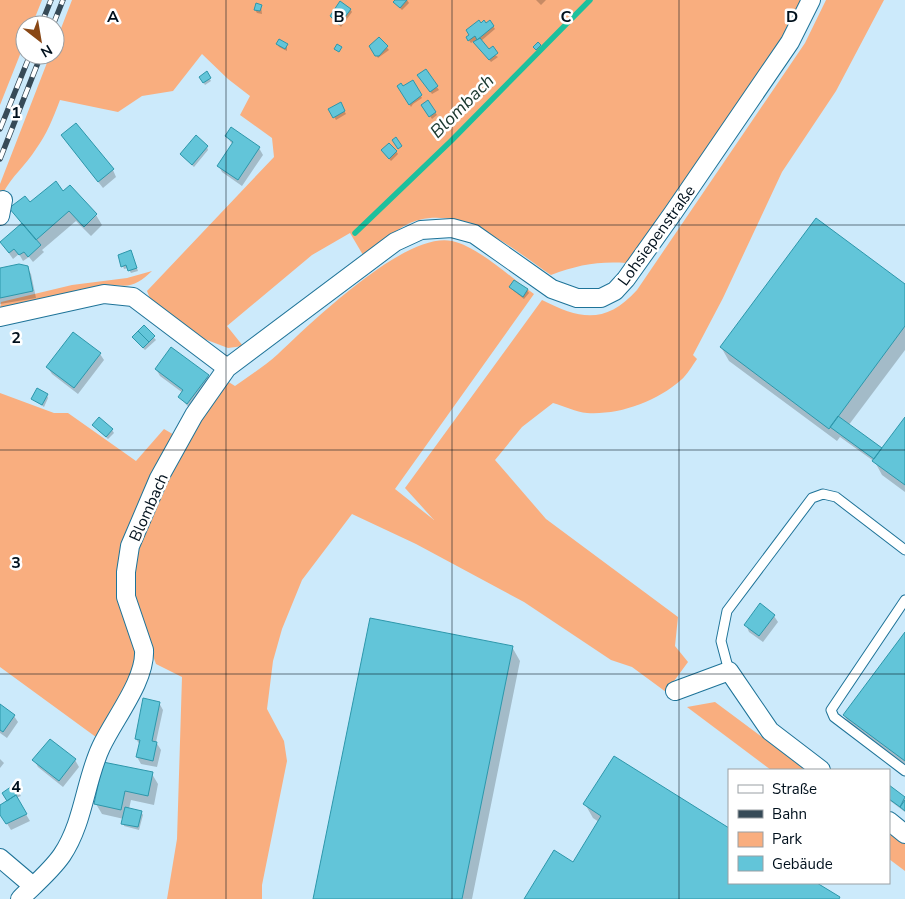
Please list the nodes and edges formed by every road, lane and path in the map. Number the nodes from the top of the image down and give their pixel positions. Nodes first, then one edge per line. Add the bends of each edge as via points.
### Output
1 (811, 0) edge
2 (0, 317) edge
3 (227, 368) junction
4 (905, 550) edge
5 (905, 600) edge
6 (729, 671) junction
7 (675, 692) dead end
8 (821, 769) edge
9 (905, 771) edge
10 (890, 822) edge
11 (905, 834) edge
12 (0, 858) edge
13 (34, 886) junction
14 (20, 899) edge

1 - 3 street, Lohsiepenstraße via 790,42 626,280 615,291 601,298 577,298 552,289 474,234 452,228 421,230 396,242
2 - 3 street via 104,294 133,297
3 - 13 street, Blombach via 194,415 159,478 130,546 126,597 145,659 100,748 80,816 62,855
4 - 6 lane via 836,496 823,494 812,498 727,611 721,641
5 - 9 lane via 831,710 834,717
6 - 7 street
6 - 8 street via 770,731
10 - 11 street
12 - 13 street
13 - 14 street, Blombach

